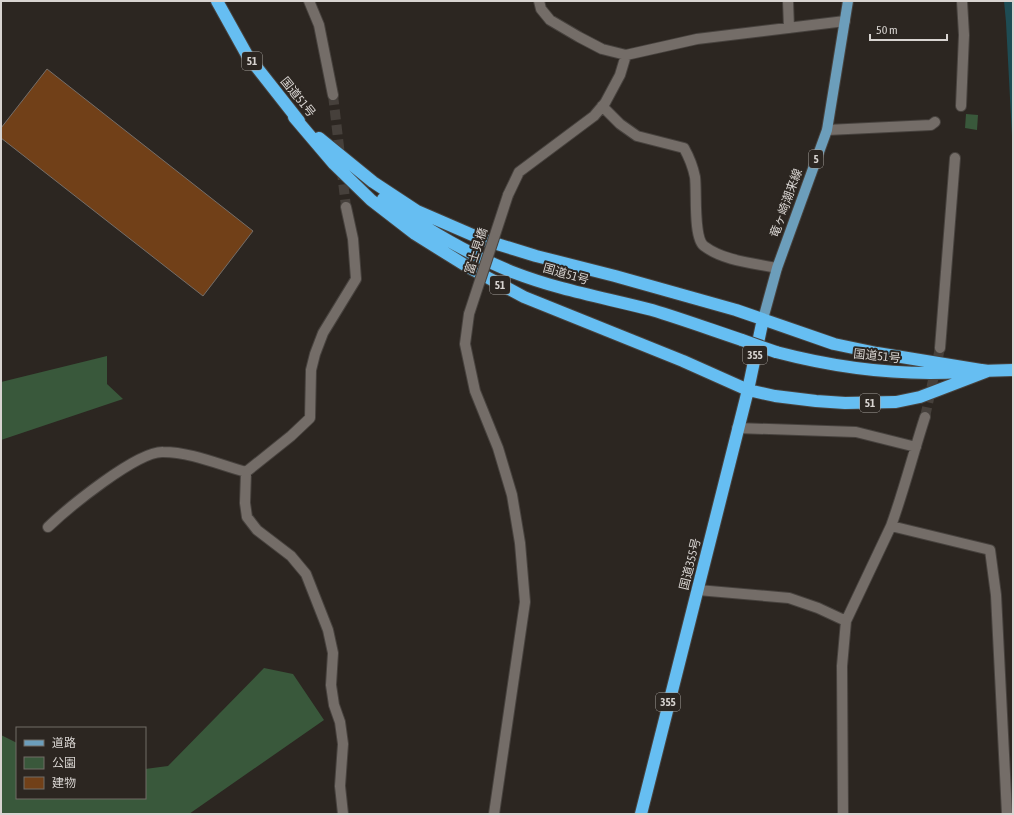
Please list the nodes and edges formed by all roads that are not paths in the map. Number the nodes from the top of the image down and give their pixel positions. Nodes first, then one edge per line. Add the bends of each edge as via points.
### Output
1 (217, 1) edge
2 (309, 1) edge
3 (539, 1) edge
4 (788, 1) edge
5 (848, 1) edge
6 (962, 1) edge
7 (845, 21) junction
8 (789, 28) junction
9 (626, 55) junction
10 (333, 95) tunnel mouth
11 (602, 106) junction
12 (961, 106) dead end
13 (294, 117) junction
14 (935, 122) dead end
15 (827, 130) junction
16 (955, 158) dead end
17 (346, 207) tunnel mouth
18 (777, 268) junction
19 (763, 319) junction
20 (940, 348) tunnel mouth
21 (1013, 370) edge
22 (991, 371) junction
23 (748, 390) junction
24 (926, 417) tunnel mouth
25 (737, 428) junction
26 (916, 447) junction
27 (246, 472) junction
28 (891, 526) junction
29 (48, 527) dead end
30 (698, 590) junction
31 (846, 621) junction
32 (343, 814) edge
33 (494, 814) edge
34 (641, 814) edge
35 (843, 814) edge
36 (1006, 814) edge

1 - 13 highway, 国道51号 / 51 via 247,55
2 - 10 street via 319,25
3 - 9 street via 541,9 550,20 602,49
4 - 8 street
5 - 7 main road, 竜ヶ崎潮来線 / 5
6 - 12 street via 964,36
7 - 8 street
7 - 15 main road, 竜ヶ崎潮来線 / 5
8 - 9 street via 697,39
9 - 11 street, 富士見橋 via 620,75
11 - 18 street via 620,124 638,136 684,148 695,176 698,235 702,245 726,257
11 - 33 street, 富士見橋, bridge via 584,125 519,172 508,195 469,314 465,344 475,391 498,448 512,495 520,543 525,602
13 - 19 highway, 51 via 392,196 454,228 536,256
13 - 22 highway, 国道51号 / 51, bridge via 346,169 376,194 426,228 480,258 552,285 653,310 776,352 835,365 908,374
13 - 23 highway, 51 via 334,164 370,200 415,234 468,267 524,297
14 - 15 street via 931,125
15 - 18 main road, 竜ヶ崎潮来線 / 5
16 - 20 street
17 - 27 street via 353,239 356,279 323,333 315,354 311,370 310,418
18 - 19 main road, 竜ヶ崎潮来線 / 5
19 - 22 highway, 51 via 834,344
19 - 23 highway, 国道355号 / 355
21 - 22 highway, 国道51号 / 51
22 - 23 highway, 51 via 920,397 896,402 824,402
23 - 25 highway, 国道355号 / 355
24 - 26 street
25 - 26 street via 856,432
25 - 30 highway, 国道355号 / 355
26 - 28 street
27 - 29 street via 190,456 163,452 150,454 129,465
27 - 32 street via 247,518 257,530 291,556 306,574 328,630 333,653 331,685 343,744 340,786
28 - 31 street
28 - 36 street via 990,550 996,595
30 - 31 street via 790,598
30 - 34 highway, 国道355号 / 355
31 - 35 street via 842,666

